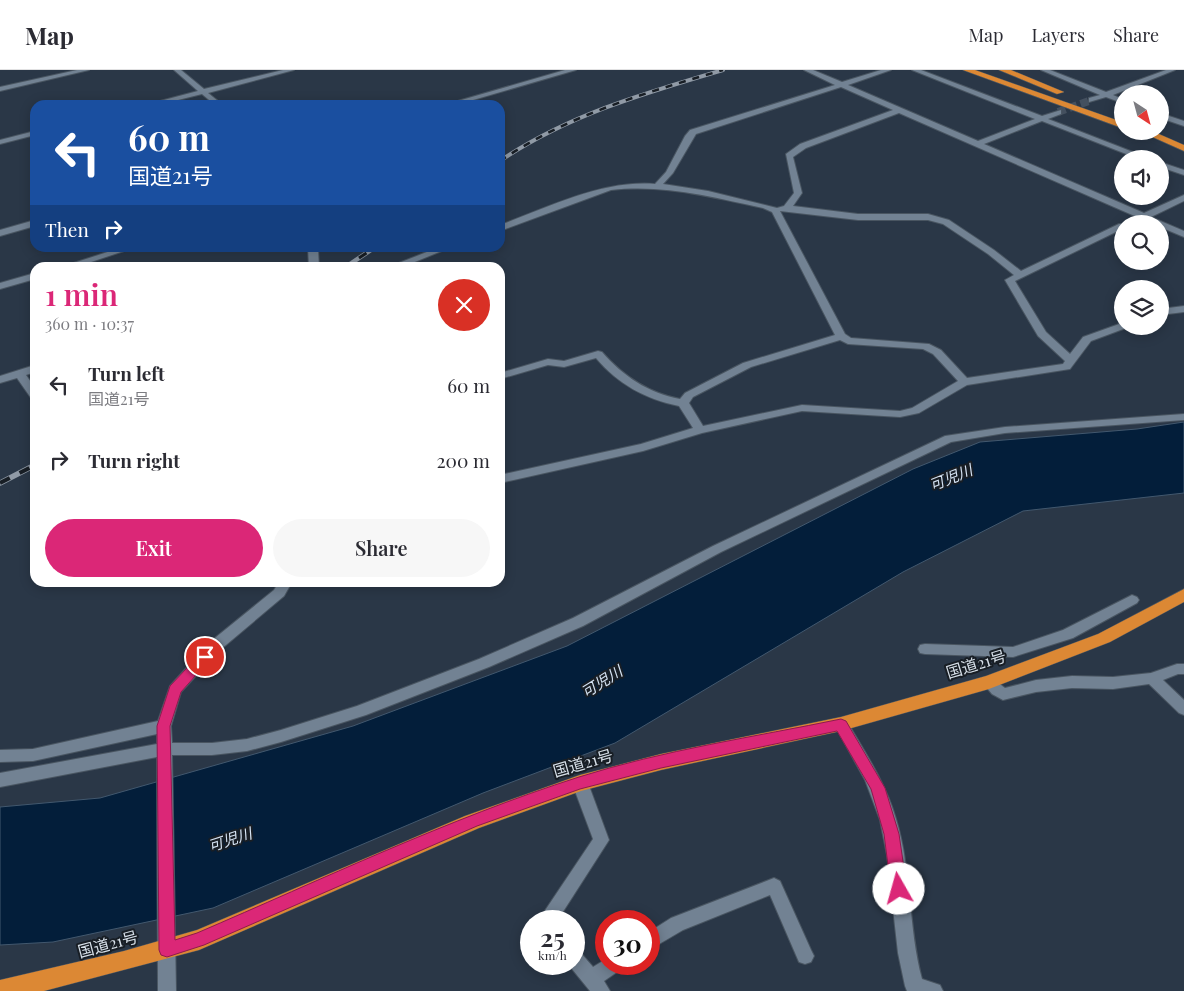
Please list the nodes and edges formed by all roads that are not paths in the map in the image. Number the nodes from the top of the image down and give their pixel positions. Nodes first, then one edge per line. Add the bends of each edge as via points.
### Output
1 (86, 70) edge
2 (177, 70) edge
3 (291, 70) edge
4 (572, 70) edge
5 (807, 70) edge
6 (888, 70) edge
7 (915, 70) edge
8 (967, 70) edge
9 (986, 70) edge
10 (1004, 70) edge
11 (1044, 70) edge
12 (1172, 70) edge
13 (840, 85) junction
14 (0, 90) edge
15 (203, 92) junction
16 (1068, 95) dead end
17 (1106, 95) junction
18 (1114, 98) edge
19 (170, 100) edge
20 (213, 100) edge
21 (466, 100) edge
22 (1089, 101) joint
23 (900, 110) junction
24 (1058, 112) tunnel mouth
25 (1114, 112) edge
26 (1169, 118) edge
27 (1044, 119) junction
28 (1114, 121) edge
29 (1114, 121) edge
30 (1184, 124) edge
31 (1169, 133) edge
32 (30, 134) edge
33 (1184, 139) edge
34 (1164, 140) edge
35 (0, 142) edge
36 (978, 144) junction
37 (1184, 148) edge
38 (1124, 150) edge
39 (1169, 167) edge
40 (1184, 173) edge
41 (658, 185) junction
42 (1184, 198) edge
43 (787, 208) junction
44 (775, 210) junction
45 (1142, 215) edge
46 (1146, 215) edge
47 (30, 224) edge
48 (505, 226) edge
49 (1169, 227) edge
50 (1114, 230) edge
51 (0, 233) edge
52 (1184, 234) edge
53 (115, 252) edge
54 (433, 252) edge
55 (82, 262) edge
56 (406, 262) edge
57 (1020, 275) junction
58 (30, 277) edge
59 (0, 286) edge
60 (1184, 309) edge
61 (1169, 311) edge
62 (1114, 329) edge
63 (841, 336) junction
64 (1071, 360) junction
65 (30, 370) edge
66 (19, 373) junction
67 (505, 375) edge
68 (0, 380) edge
69 (964, 382) junction
70 (30, 389) edge
71 (683, 403) junction
72 (1184, 417) edge
73 (700, 430) junction
74 (505, 479) edge
75 (283, 587) edge
76 (1184, 594) edge
77 (1132, 600) dead end
78 (925, 649) dead end
79 (1013, 652) junction
80 (1030, 668) junction
81 (1184, 669) edge
82 (1152, 678) junction
83 (990, 682) junction
84 (1184, 709) edge
85 (841, 724) junction
86 (164, 726) junction
87 (165, 749) junction
88 (0, 756) edge
89 (0, 780) edge
90 (580, 783) junction
91 (555, 910) edge
92 (660, 935) edge
93 (167, 950) junction
94 (805, 956) dead end
95 (585, 972) edge
96 (606, 975) edge
97 (597, 987) edge
98 (915, 988) edge
99 (0, 990) edge
100 (167, 991) edge
101 (934, 991) edge

1 - 14 street
2 - 15 street
3 - 15 street
4 - 21 street
5 - 13 street
6 - 13 street
7 - 27 street
8 - 28 highway
9 - 29 highway
10 - 16 highway
11 - 17 street
12 - 17 street
13 - 23 street
13 - 41 street via 693,132 669,173
15 - 19 street
15 - 20 street
17 - 18 street
17 - 22 street
22 - 25 highway
23 - 36 street
23 - 43 street via 803,146 790,156 798,193
24 - 27 street
26 - 30 street
27 - 36 street
27 - 38 street
31 - 33 highway
32 - 35 street
34 - 37 highway
36 - 45 street
39 - 40 street
41 - 44 street
41 - 48 street via 610,188
42 - 46 street
43 - 44 street
43 - 57 street via 858,217 928,217 946,222
44 - 63 street
47 - 51 street
49 - 52 street
50 - 57 street
53 - 55 street
54 - 56 street
57 - 64 street via 1010,280 1042,334
58 - 59 street
60 - 61 street
62 - 64 street via 1087,339
63 - 69 street via 848,341 925,346 937,352
63 - 71 street via 747,365 689,395
64 - 69 street via 1066,367
65 - 66 street
66 - 68 street
66 - 70 street
67 - 71 street via 548,362 564,364 598,354 610,368 639,390
69 - 73 street via 915,411 900,414 802,408
71 - 73 street
72 - 87 street via 1005,430 949,439 717,549 578,622 484,663 360,711 281,736 247,745
73 - 74 street via 644,448
75 - 86 street via 215,646 175,690
76 - 80 highway, 国道21号 via 1104,638
77 - 79 street via 1068,634
78 - 79 street
79 - 80 street
80 - 83 highway, 国道21号
81 - 82 street
82 - 83 street via 1113,684 1072,682 1003,694
82 - 84 street
83 - 85 highway, 国道21号
85 - 90 highway, 国道21号 via 661,762
85 - 98 street via 878,788 892,834 908,962
86 - 87 street
86 - 88 street via 33,755
87 - 89 street
87 - 93 street
90 - 91 street via 600,840
90 - 93 highway, 国道21号 via 472,822 199,940
92 - 94 street via 676,924 774,886
93 - 99 highway, 国道21号
93 - 100 street
95 - 97 street
96 - 97 street
98 - 101 street

